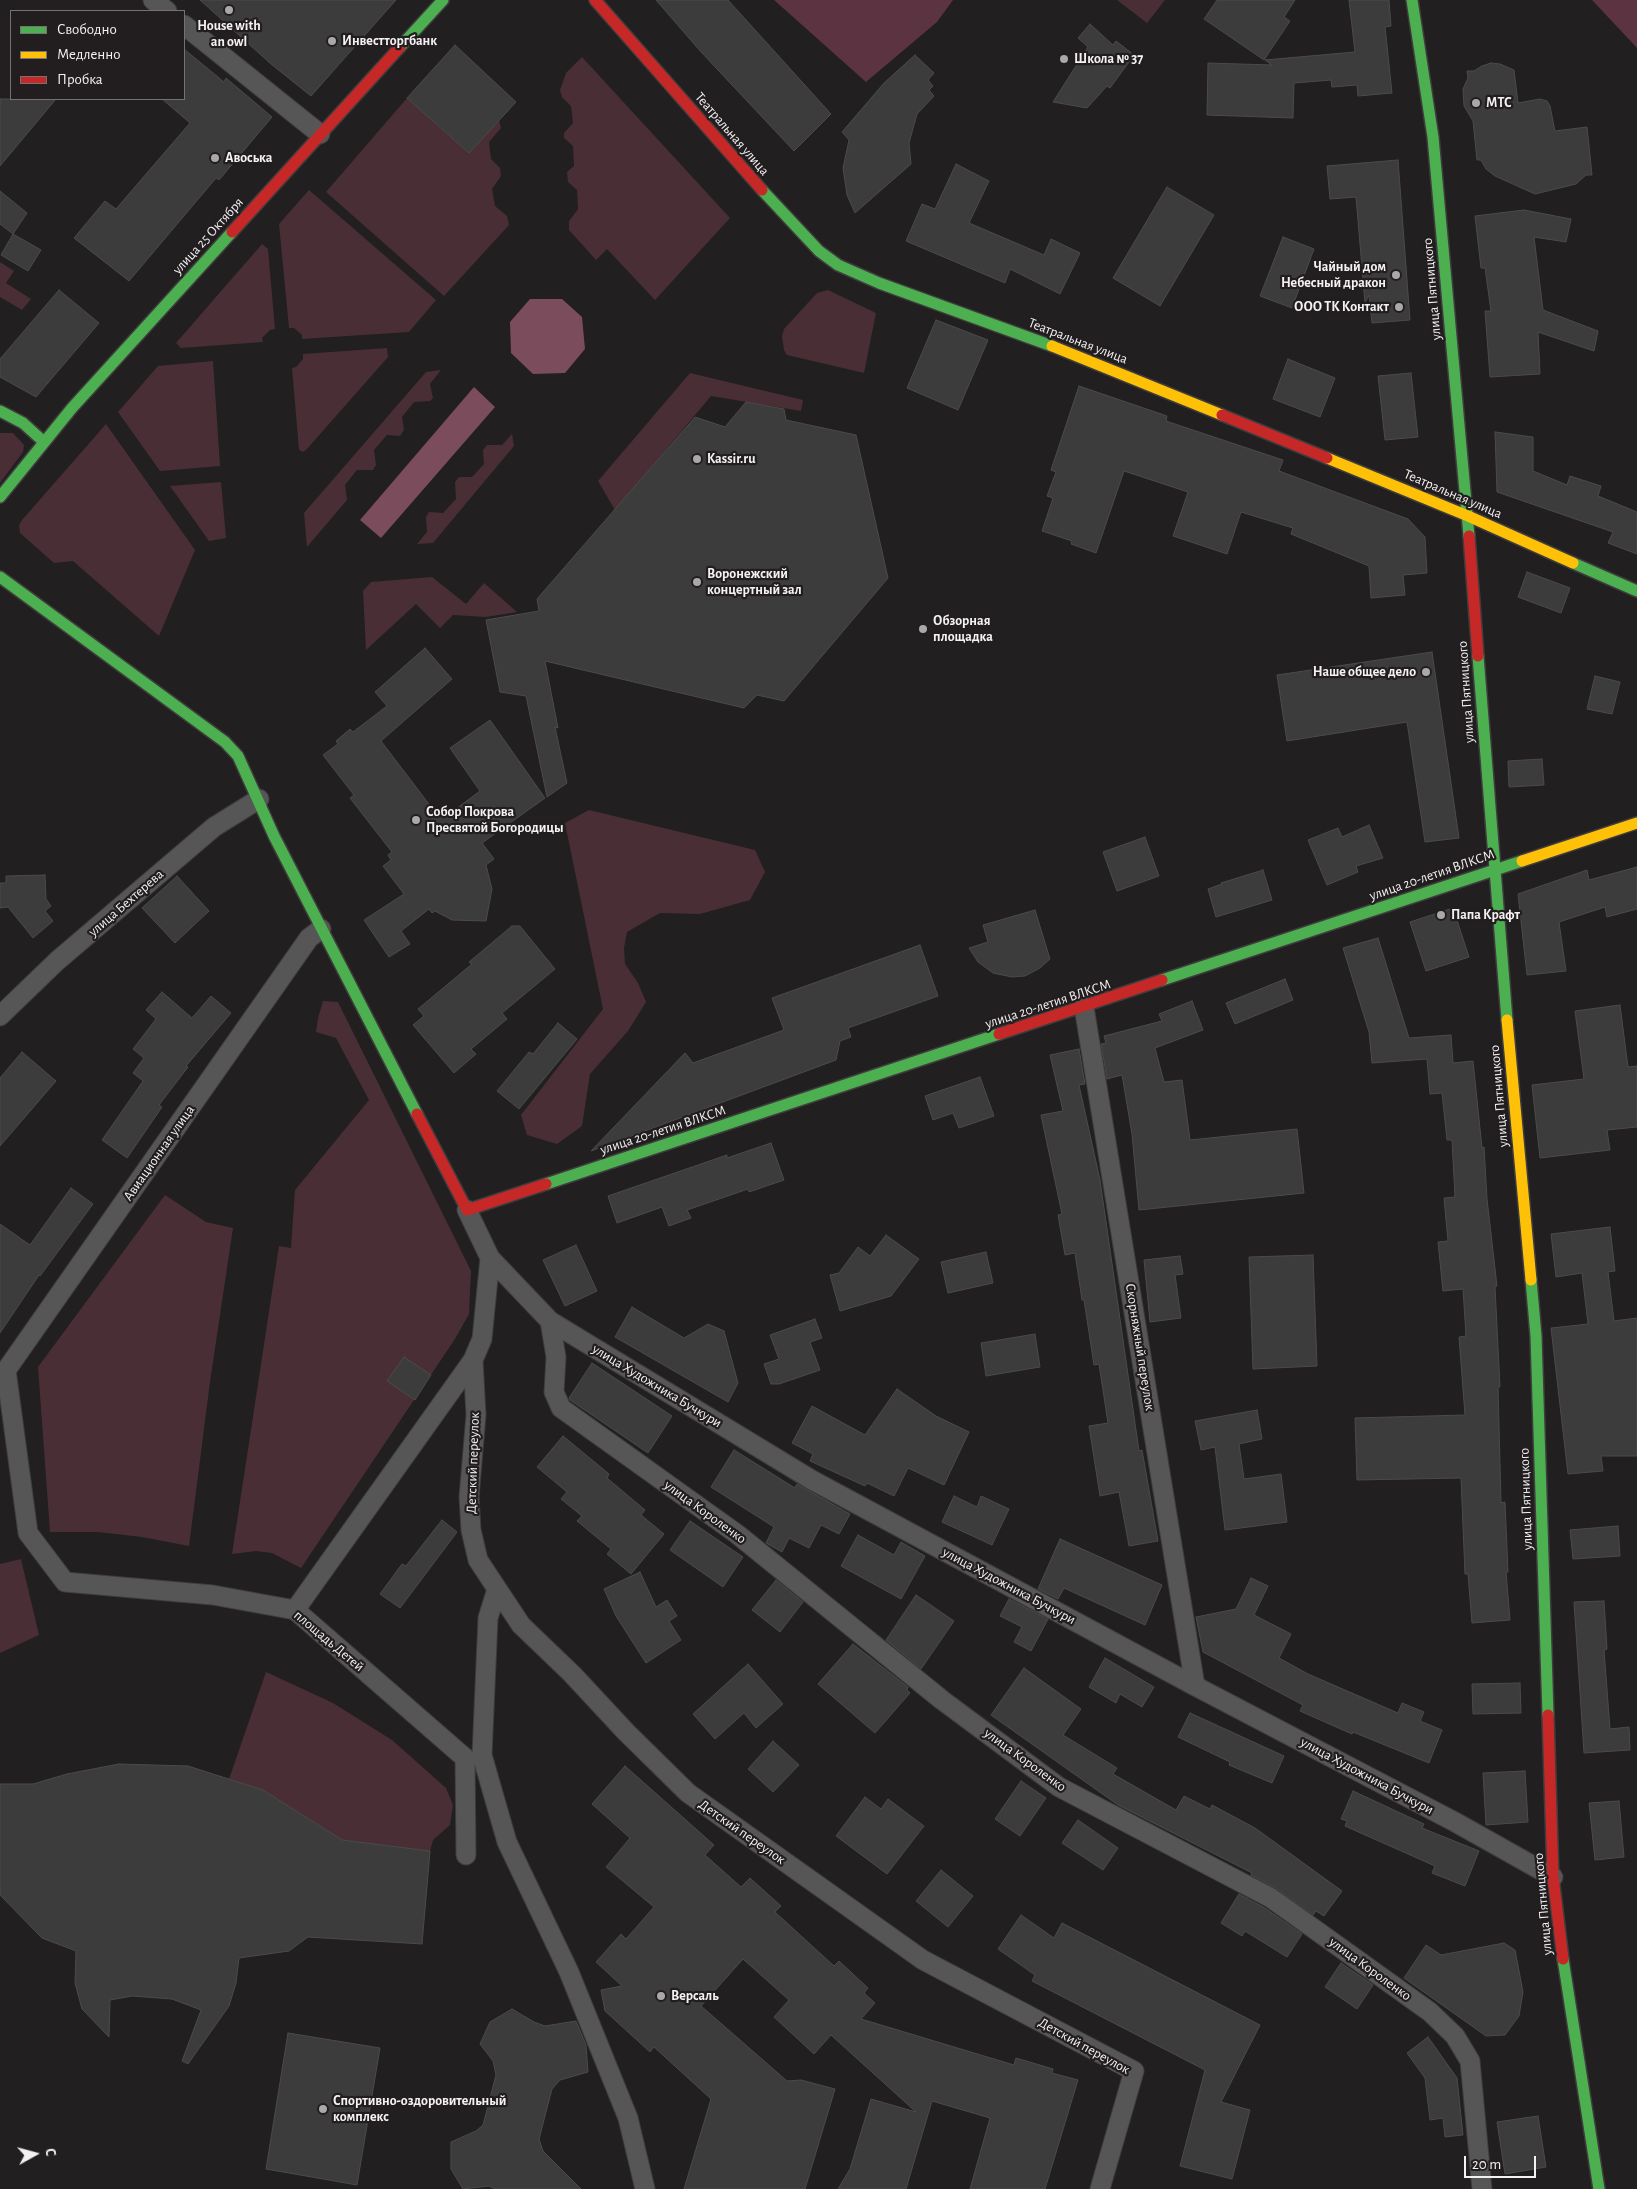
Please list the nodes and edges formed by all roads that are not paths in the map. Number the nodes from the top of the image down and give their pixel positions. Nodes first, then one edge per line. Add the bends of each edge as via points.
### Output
1 (153, 0) edge
2 (443, 0) edge
3 (595, 0) edge
4 (1412, 0) edge
5 (166, 10) edge
6 (185, 25) edge
7 (320, 134) junction
8 (0, 411) edge
9 (44, 442) junction
10 (0, 497) edge
11 (1468, 516) junction
12 (0, 577) edge
13 (1637, 591) edge
14 (259, 798) junction
15 (1637, 823) edge
16 (1494, 870) junction
17 (321, 929) junction
18 (1084, 1008) junction
19 (0, 1016) edge
20 (467, 1210) junction
21 (490, 1258) junction
22 (550, 1321) junction
23 (473, 1360) junction
24 (3, 1375) edge
25 (497, 1589) junction
26 (295, 1610) junction
27 (1195, 1686) junction
28 (466, 1856) dead end
29 (1553, 1877) junction
30 (645, 2189) edge
31 (1100, 2189) edge
32 (1482, 2189) edge
33 (1599, 2189) edge

1 - 5 street
2 - 7 street, улица 25 Октября
3 - 11 street, Театральная улица via 777,208 838,265 1072,353
4 - 11 street, улица Пятницкого via 1433,138
6 - 7 street
7 - 9 street, улица 25 Октября
8 - 9 street via 23,423
9 - 10 street, улица 25 Октября
11 - 13 street, Театральная улица
11 - 16 street, улица Пятницкого
12 - 14 street via 225,742 238,756
14 - 17 street via 274,836
14 - 19 street, улица Бехтерева via 214,827 58,961
15 - 16 street, улица 20-летия ВЛКСМ
16 - 18 street, улица 20-летия ВЛКСМ
16 - 29 street, улица Пятницкого via 1536,1336
17 - 20 street
17 - 24 street, Авиационная улица via 309,938
18 - 20 street, улица 20-летия ВЛКСМ
18 - 27 street, Скорняжный переулок
20 - 21 street
21 - 22 street, улица Художника Бучкури
21 - 23 street via 482,1339
22 - 27 street, улица Художника Бучкури via 812,1480
22 - 32 street, улица Короленко via 556,1358 554,1392 561,1408 737,1534 942,1700 1060,1787 1271,1898 1430,2012 1455,2036 1470,2062
23 - 25 street, Детский переулок via 476,1414 469,1497 472,1530 478,1560
23 - 26 street
24 - 26 street, площадь Детей via 28,1533 66,1582 212,1595
25 - 30 street via 488,1618 482,1755 507,1842 569,1972 628,2118
25 - 31 street, Детский переулок via 521,1625 688,1793 923,1960 1134,2071
26 - 28 street, площадь Детей via 466,1758
27 - 29 street, улица Художника Бучкури
29 - 33 street, улица Пятницкого via 1567,1996

